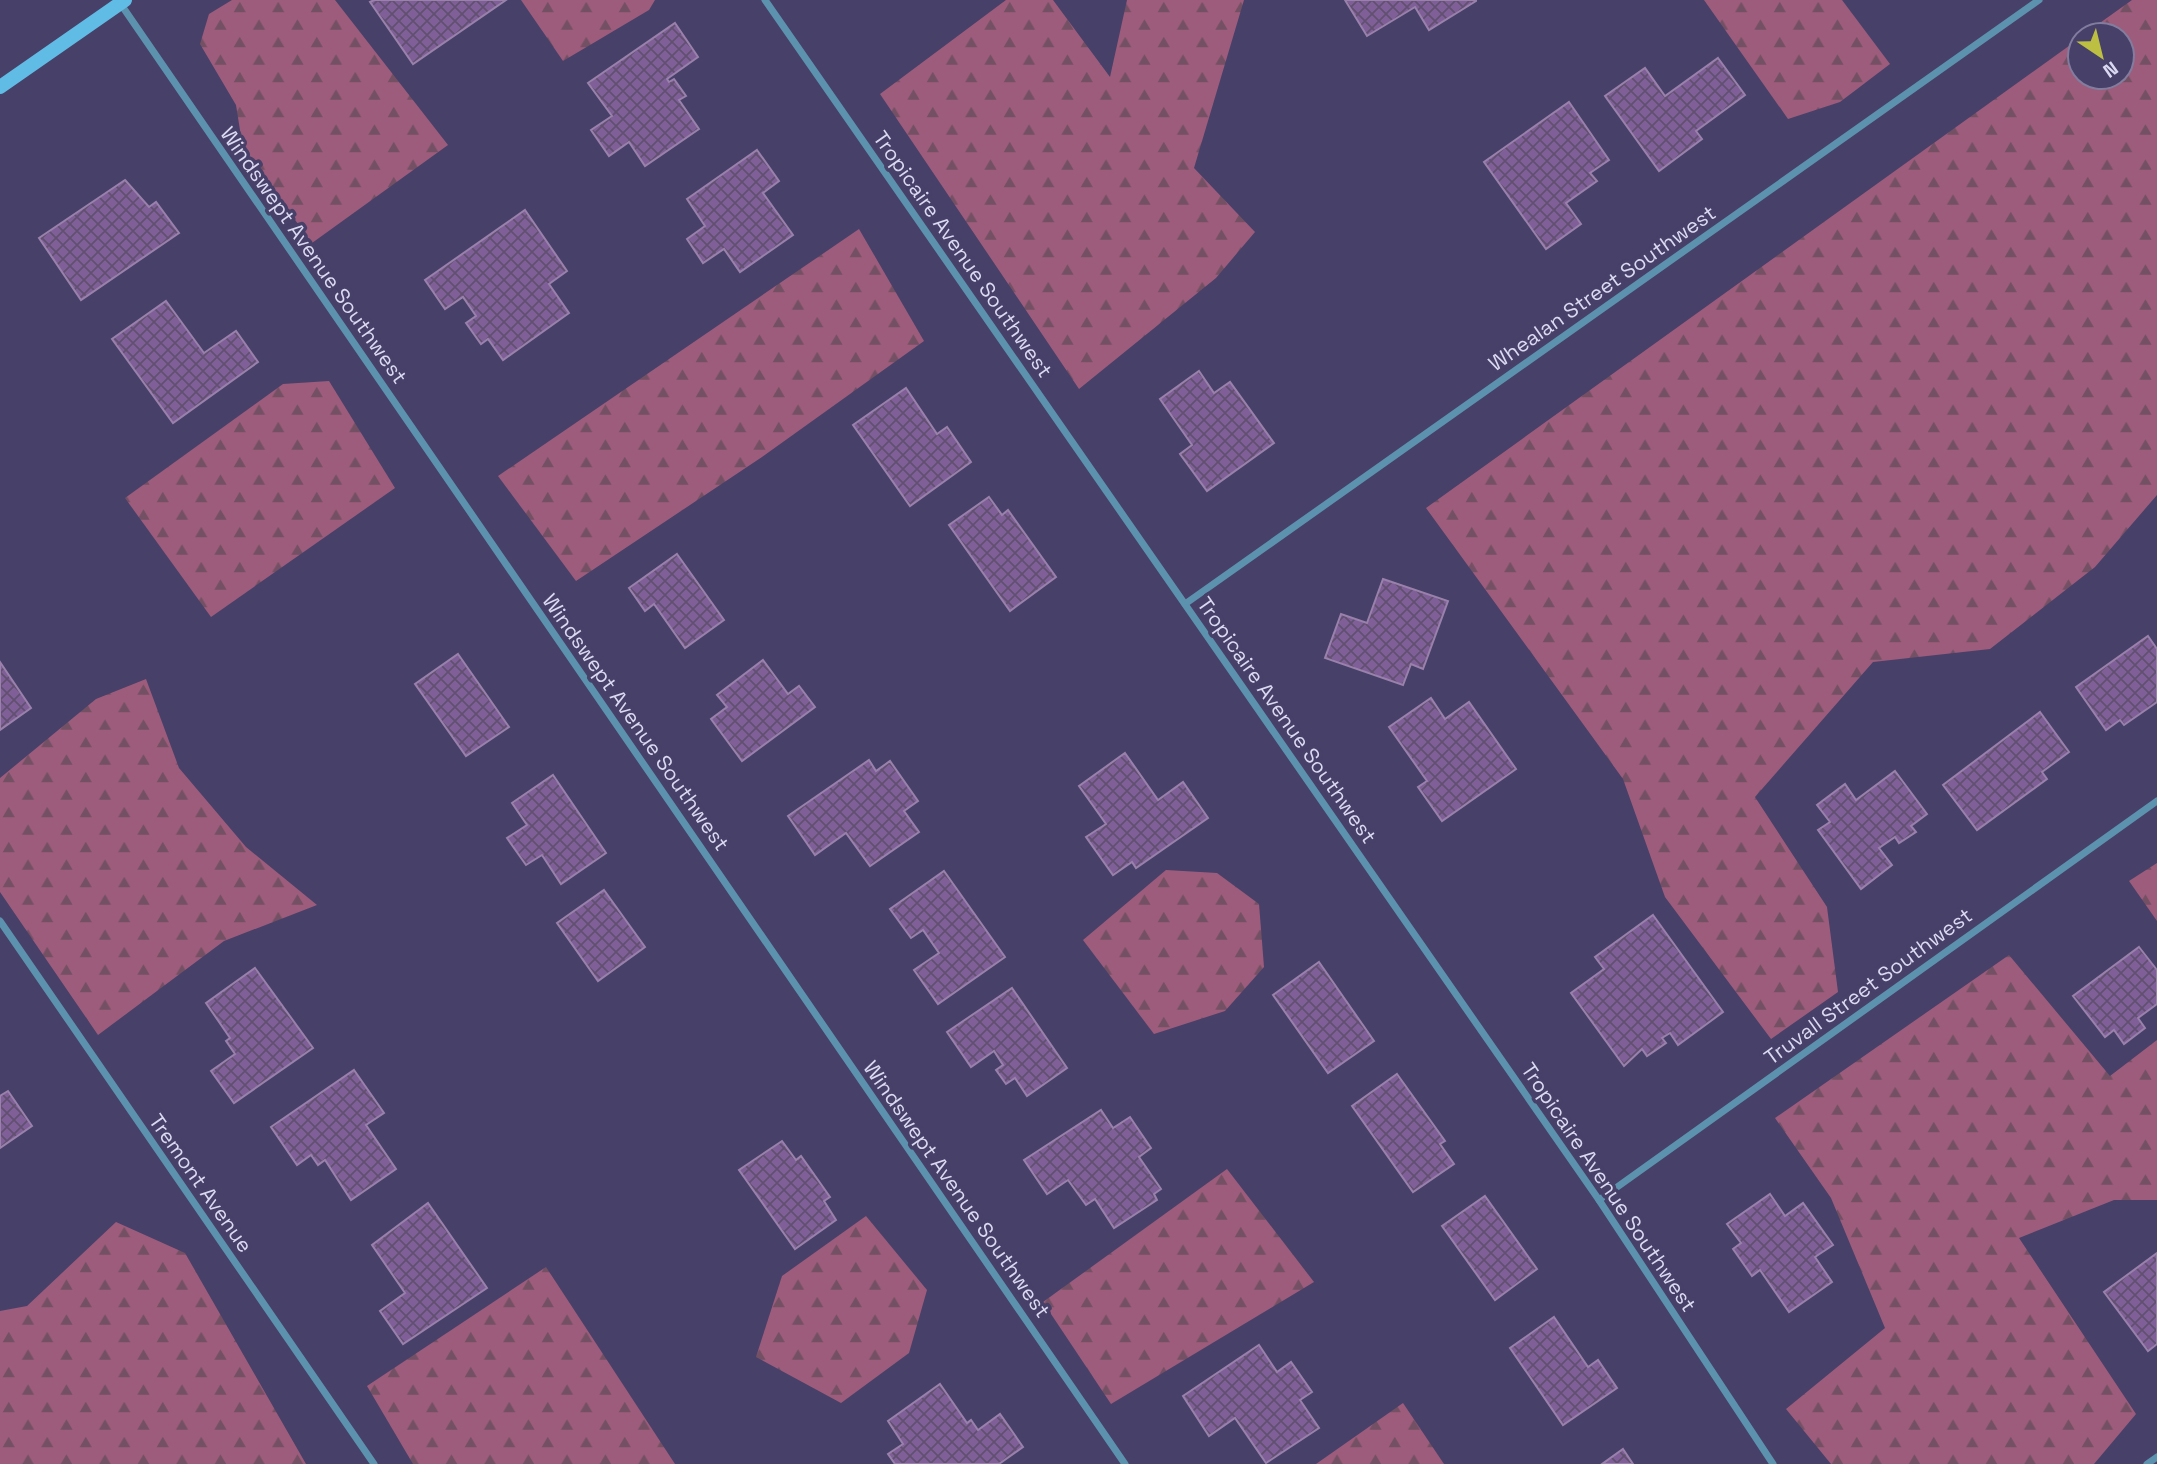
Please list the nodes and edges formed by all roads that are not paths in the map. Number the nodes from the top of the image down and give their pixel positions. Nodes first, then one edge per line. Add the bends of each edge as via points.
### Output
1 (765, 0) edge
2 (2039, 0) edge
3 (121, 1) edge
4 (0, 87) edge
5 (1185, 604) junction
6 (2157, 801) edge
7 (0, 921) edge
8 (1599, 1200) junction
9 (2157, 1457) edge
10 (374, 1464) edge
11 (1125, 1464) edge
12 (1773, 1464) edge
13 (2147, 1464) edge

1 - 5 street, Tropicaire Avenue Southwest
2 - 5 street, Whealan Street Southwest
3 - 4 street
3 - 11 street, Windswept Avenue Southwest
5 - 8 street, Tropicaire Avenue Southwest
6 - 8 street, Truvall Street Southwest
7 - 10 street, Tremont Avenue
8 - 12 street, Tropicaire Avenue Southwest
9 - 13 street

